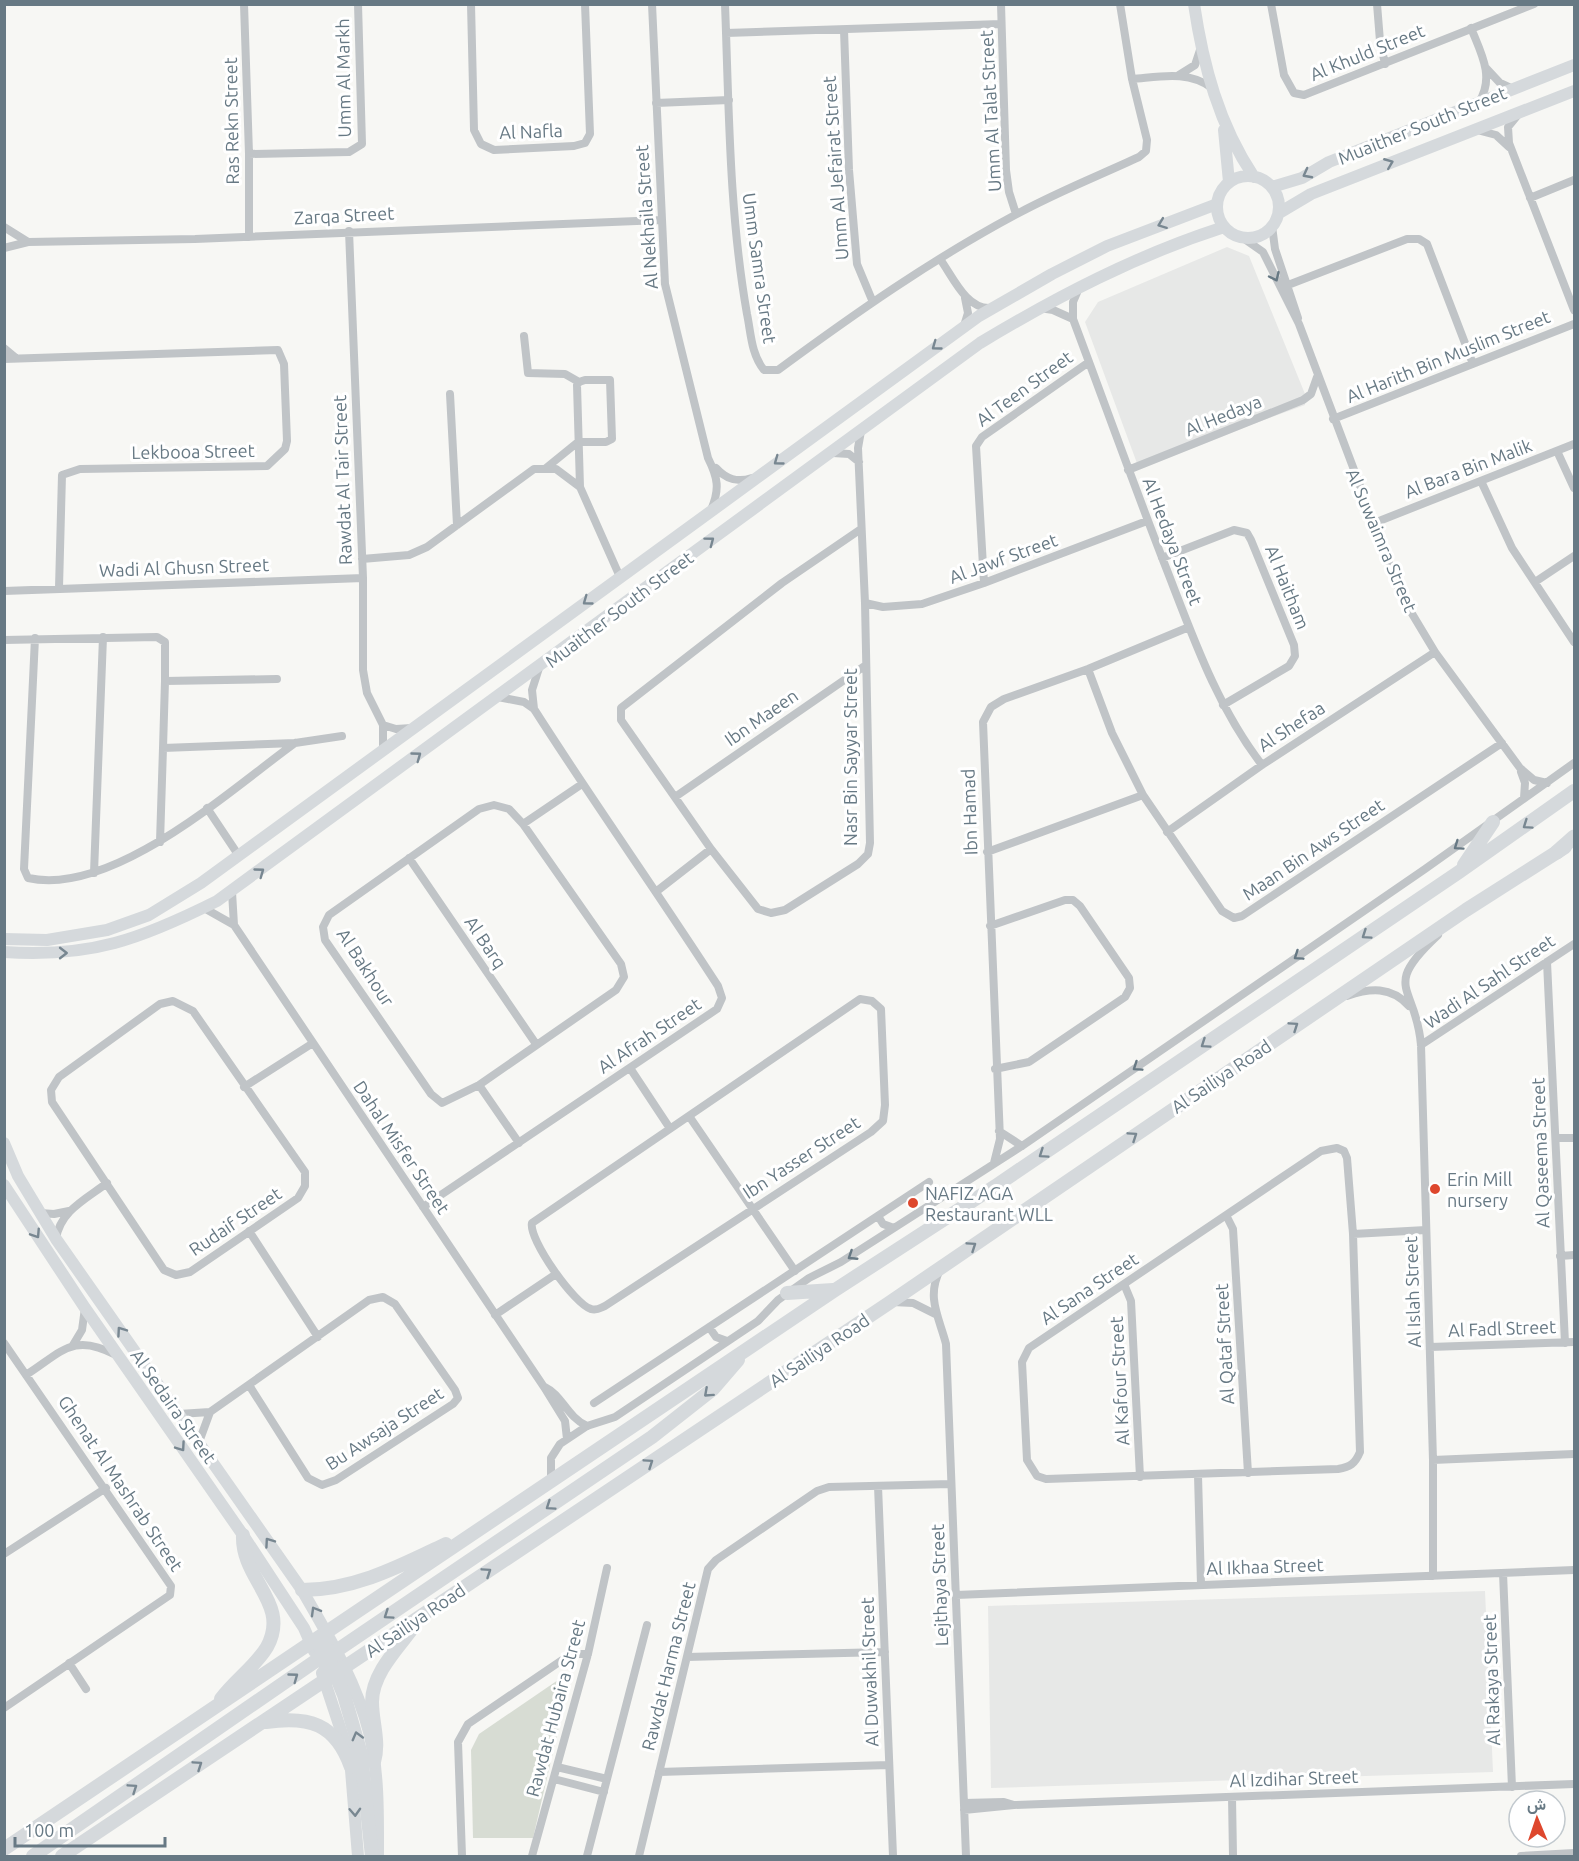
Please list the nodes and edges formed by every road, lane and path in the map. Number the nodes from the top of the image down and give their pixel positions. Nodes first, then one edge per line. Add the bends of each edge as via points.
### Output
1 (244, 4) edge
2 (358, 4) edge
3 (471, 4) edge
4 (585, 4) edge
5 (652, 4) edge
6 (725, 4) edge
7 (1001, 4) edge
8 (1119, 4) edge
9 (1194, 4) edge
10 (1272, 4) edge
11 (1377, 4) edge
12 (1534, 4) edge
13 (1001, 24) junction
14 (1471, 28) junction
15 (844, 30) junction
16 (726, 33) junction
17 (1201, 46) junction
18 (1385, 64) junction
19 (1575, 65) edge
20 (1486, 68) junction
21 (1175, 76) junction
22 (1132, 79) junction
23 (1212, 88) junction
24 (1513, 89) junction
25 (1575, 91) edge
26 (729, 100) junction
27 (1479, 102) junction
28 (656, 103) junction
29 (1524, 110) junction
30 (1221, 114) junction
31 (1472, 129) junction
32 (1511, 150) junction
33 (249, 154) junction
34 (1254, 177) junction
35 (1575, 180) edge
36 (1229, 182) junction
37 (1272, 187) junction
38 (1530, 198) junction
39 (1217, 204) junction
40 (1279, 213) junction
41 (1016, 214) junction
42 (661, 220) junction
43 (1272, 226) junction
44 (4, 227) edge
45 (1224, 227) junction
46 (349, 231) junction
47 (249, 237) junction
48 (1243, 238) junction
49 (28, 242) junction
50 (4, 248) edge
51 (940, 259) junction
52 (1082, 285) junction
53 (1288, 285) junction
54 (964, 294) junction
55 (872, 300) junction
56 (993, 308) junction
57 (1039, 308) junction
58 (1575, 310) edge
59 (1073, 319) junction
60 (1299, 324) junction
61 (1575, 324) edge
62 (964, 326) junction
63 (524, 336) dead end
64 (4, 348) edge
65 (16, 358) junction
66 (4, 359) edge
67 (1089, 362) junction
68 (1473, 364) junction
69 (1317, 377) junction
70 (579, 382) junction
71 (450, 394) dead end
72 (1333, 419) junction
73 (861, 431) junction
74 (578, 442) junction
75 (1575, 444) edge
76 (1557, 451) junction
77 (831, 453) junction
78 (708, 458) junction
79 (858, 462) junction
80 (546, 468) junction
81 (1128, 470) junction
82 (759, 475) junction
83 (1481, 481) junction
84 (580, 488) junction
85 (1575, 488) edge
86 (711, 510) junction
87 (1147, 521) junction
88 (1374, 523) junction
89 (457, 525) junction
90 (861, 529) junction
91 (1575, 556) edge
92 (362, 558) junction
93 (1162, 558) junction
94 (621, 577) junction
95 (363, 578) junction
96 (1534, 582) junction
97 (984, 583) junction
98 (59, 588) junction
99 (5, 590) edge
100 (865, 603) junction
101 (1189, 627) junction
102 (104, 637) junction
103 (35, 638) junction
104 (4, 640) edge
105 (1575, 642) edge
106 (1435, 652) junction
107 (866, 665) junction
108 (539, 668) junction
109 (1088, 669) junction
110 (277, 679) dead end
111 (165, 681) junction
112 (498, 698) junction
113 (1223, 705) junction
114 (534, 710) junction
115 (383, 725) junction
116 (415, 727) junction
117 (342, 736) dead end
118 (295, 743) junction
119 (1502, 743) junction
120 (163, 748) junction
121 (383, 751) junction
122 (1575, 763) edge
123 (1262, 765) junction
124 (1520, 768) junction
125 (1547, 783) junction
126 (582, 784) junction
127 (1575, 791) edge
128 (1143, 795) junction
129 (675, 797) junction
130 (1524, 798) junction
131 (207, 807) junction
132 (1493, 822) junction
133 (523, 824) junction
134 (1167, 832) junction
135 (1575, 839) edge
136 (160, 842) junction
137 (711, 849) junction
138 (987, 852) junction
139 (1557, 852) joint
140 (239, 856) junction
141 (409, 858) junction
142 (1460, 872) junction
143 (94, 873) junction
144 (657, 891) junction
145 (232, 892) junction
146 (204, 908) junction
147 (1466, 910) junction
148 (234, 925) junction
149 (990, 926) junction
150 (7, 937) edge
151 (1575, 944) edge
152 (7, 954) edge
153 (1547, 962) junction
154 (1332, 1001) junction
155 (1412, 1008) junction
156 (313, 1043) junction
157 (536, 1044) junction
158 (1421, 1046) junction
159 (630, 1068) junction
160 (995, 1069) junction
161 (479, 1084) junction
162 (244, 1087) junction
163 (689, 1116) junction
164 (669, 1127) junction
165 (999, 1131) junction
166 (1557, 1138) junction
167 (1575, 1138) edge
168 (4, 1143) edge
169 (519, 1143) junction
170 (1022, 1146) junction
171 (994, 1163) junction
172 (929, 1182) dead end
173 (107, 1183) junction
174 (4, 1185) edge
175 (423, 1207) junction
176 (753, 1208) junction
177 (69, 1211) junction
178 (40, 1213) junction
179 (1226, 1215) junction
180 (876, 1217) junction
181 (894, 1228) junction
182 (1426, 1230) junction
183 (249, 1231) junction
184 (1353, 1234) junction
185 (879, 1238) junction
186 (56, 1239) junction
187 (1575, 1255) edge
188 (1560, 1256) junction
189 (942, 1266) junction
190 (795, 1271) junction
191 (556, 1274) junction
192 (1124, 1284) junction
193 (835, 1290) junction
194 (787, 1293) junction
195 (889, 1303) junction
196 (85, 1308) junction
197 (935, 1314) junction
198 (495, 1315) junction
199 (707, 1328) junction
200 (318, 1337) junction
201 (727, 1341) junction
202 (1570, 1342) edge
203 (4, 1343) edge
204 (73, 1346) junction
205 (1430, 1347) junction
206 (747, 1349) junction
207 (711, 1352) junction
208 (119, 1357) junction
209 (26, 1375) junction
210 (249, 1385) junction
211 (544, 1387) junction
212 (594, 1403) dead end
213 (210, 1412) junction
214 (179, 1414) junction
215 (588, 1426) junction
216 (567, 1439) junction
217 (200, 1442) junction
218 (1575, 1454) edge
219 (1433, 1460) junction
220 (1248, 1473) junction
221 (1198, 1475) junction
222 (1140, 1477) junction
223 (551, 1480) junction
224 (951, 1484) junction
225 (878, 1486) junction
226 (106, 1488) junction
227 (486, 1525) junction
228 (243, 1535) junction
229 (4, 1554) edge
230 (607, 1568) dead end
231 (1575, 1570) edge
232 (1503, 1573) junction
233 (1433, 1576) junction
234 (1201, 1585) junction
235 (302, 1590) junction
236 (956, 1595) junction
237 (421, 1616) junction
238 (647, 1625) dead end
239 (327, 1633) junction
240 (885, 1652) junction
241 (323, 1653) junction
242 (588, 1654) junction
243 (687, 1657) junction
244 (69, 1663) junction
245 (335, 1675) junction
246 (86, 1689) dead end
247 (216, 1707) junction
248 (4, 1708) edge
249 (261, 1723) junction
250 (374, 1762) junction
251 (889, 1765) junction
252 (351, 1767) junction
253 (557, 1767) junction
254 (659, 1772) junction
255 (554, 1779) junction
256 (607, 1779) junction
257 (1575, 1784) edge
258 (1512, 1786) junction
259 (604, 1792) junction
260 (1232, 1797) junction
261 (964, 1807) junction
262 (4, 1849) edge
263 (1575, 1853) edge
264 (33, 1857) edge
265 (62, 1857) edge
266 (358, 1857) edge
267 (372, 1857) edge
268 (378, 1857) edge
269 (462, 1857) edge
270 (532, 1857) edge
271 (587, 1857) edge
272 (639, 1857) edge
273 (893, 1857) edge
274 (966, 1857) edge
275 (1233, 1857) edge
276 (1521, 1857) edge

1 - 33 street, Ras Rekn Street
2 - 33 street, Umm Al Markh via 362,144 349,152
3 - 4 street, Al Nafla via 474,130 481,144 494,150 585,143 590,134
5 - 28 street, Al Nekhaila Street
6 - 16 street, Umm Samra Street
7 - 13 street, Umm Al Talat Street
8 - 22 street, Umm Samra Street
9 - 17 street
10 - 18 street, Al Khuld Street via 1284,75 1294,93 1316,92
11 - 18 street
12 - 14 street, Al Khuld Street
13 - 15 street
13 - 41 street, Umm Al Talat Street via 1006,170
14 - 18 street, Al Khuld Street
14 - 20 street
15 - 16 street
15 - 55 street, Umm Al Jefairat Street via 857,264
16 - 26 street, Umm Samra Street
17 - 21 street via 1194,65
17 - 23 street
19 - 24 street, Muaither South Street
20 - 24 street via 1500,83
20 - 27 street via 1487,82
21 - 22 street
21 - 23 street via 1196,79
22 - 41 street, Umm Samra Street via 1147,140 1146,151
23 - 30 street
24 - 27 street, Muaither South Street
25 - 29 street, Muaither South Street
26 - 28 street
26 - 55 street, Umm Samra Street via 734,225 756,360 764,370 778,370
27 -> 37 street, Muaither South Street via 1329,162 1302,178
28 - 42 street, Al Nekhaila Street
29 - 31 street, Muaither South Street
29 - 32 street via 1508,128
30 - 34 street
30 - 36 street
31 - 32 street via 1496,135
40 -> 31 street, Muaither South Street via 1311,194
32 - 38 street
33 - 47 street, Ras Rekn Street
34 - 36 street
34 - 37 street
35 - 38 street
36 - 39 street
37 - 40 street
38 - 58 street
39 - 45 street
39 -> 56 street, Muaither South Street via 1107,246
40 - 43 street
41 - 51 street, Umm Samra Street
42 - 46 street, Zarqa Street
42 - 78 street, Al Nekhaila Street via 665,284
43 - 48 street via 1257,237
43 - 53 street, Al Suwaimra Street via 1275,249
44 - 49 street
45 - 48 street
45 - 52 street, Muaither South Street via 1156,250
46 - 47 street, Zarqa Street
46 - 92 street, Rawdat Al Tair Street
47 - 49 street, Zarqa Street
48 -> 60 street, Al Suwaimra Street via 1263,252
49 - 50 street, Zarqa Street
51 - 54 street
51 - 55 street, Umm Samra Street
52 - 57 street, Muaither South Street
52 - 59 street via 1072,302
53 - 60 street, Al Suwaimra Street
53 - 68 street via 1407,239 1419,239 1427,244
54 - 56 street via 979,308
54 - 62 street via 968,313
56 - 62 street, Muaither South Street
57 - 59 street
57 - 73 street, Muaither South Street via 980,343
59 - 67 street, Al Hedaya Street
60 - 69 street, Al Suwaimra Street
61 - 68 street, Al Harith Bin Muslim Street
62 -> 82 street, Muaither South Street
63 - 70 street via 528,373 565,374
64 - 65 street
65 - 66 street, Lekbooa Street
65 - 98 street, Lekbooa Street via 278,350 284,364 287,441 285,449 267,466 80,469 62,475
67 - 81 street, Al Hedaya Street
67 - 97 street, Al Teen Street via 982,437 976,446
68 - 72 street, Al Harith Bin Muslim Street
69 - 72 street, Al Suwaimra Street
69 - 81 street, Al Hedaya via 1311,394 1303,400
70 - 74 street
70 - 74 street via 610,380 614,432 606,442
71 - 89 street
72 - 88 street, Al Suwaimra Street
73 - 77 street, Muaither South Street
73 - 79 street, Nasr Bin Sayyar Street
74 - 80 street
74 - 84 street
75 - 76 street, Al Bara Bin Malik
76 - 83 street, Al Bara Bin Malik
76 - 85 street
77 - 79 street via 849,454
108 -> 77 street, Muaither South Street
78 - 82 street via 728,478 741,481
78 - 86 street, Al Nekhaila Street via 718,485
79 - 90 street, Nasr Bin Sayyar Street
80 - 84 street via 556,469
80 - 89 street via 534,469
81 - 87 street, Al Hedaya Street
82 - 86 street, Muaither South Street
83 - 88 street, Al Bara Bin Malik
83 - 96 street via 1512,548
84 - 94 street
86 - 94 street, Muaither South Street
87 - 93 street, Al Hedaya Street
87 - 97 street, Al Jawf Street
88 - 106 street, Al Suwaimra Street via 1402,597
89 - 92 street via 409,555
90 - 100 street, Nasr Bin Sayyar Street
90 - 129 street, Nasr Bin Sayyar Street via 782,583 621,708 621,720
91 - 96 street
92 - 95 street, Rawdat Al Tair Street
93 - 101 street, Al Hedaya Street
93 - 113 street, Al Haitham via 1234,530 1247,533 1251,540 1295,656 1289,666
94 -> 116 street, Muaither South Street
95 - 98 street, Wadi Al Ghusn Street
95 - 115 street, Rawdat Al Tair Street via 364,683
96 - 105 street
97 - 100 street, Al Jawf Street via 922,604 883,607
98 - 99 street, Wadi Al Ghusn Street
100 - 107 street, Nasr Bin Sayyar Street
101 - 109 street, Ibn Hamad
101 - 113 street, Al Hedaya Street
102 - 103 street
102 - 111 street via 162,639 166,648
102 - 143 street
103 - 104 street
103 - 143 street via 25,874 32,879
106 - 119 street, Al Suwaimra Street
106 - 123 street, Al Shefaa
107 - 129 street, Ibn Maeen
107 - 137 street, Nasr Bin Sayyar Street via 868,854 785,910 771,913 758,909
108 - 112 street, Muaither South Street
108 - 114 street via 532,690
109 - 128 street, Maan Bin Aws Street via 1112,733
109 - 138 street, Ibn Hamad via 991,707 983,722
110 - 111 street
111 - 120 street
112 - 114 street via 524,702
145 -> 112 street, Muaither South Street
113 - 123 street, Al Hedaya Street
114 - 126 street, Al Afrah Street
115 - 116 street via 396,729
115 - 121 street, Rawdat Al Tair Street
116 - 121 street, Muaither South Street
117 - 118 street
118 - 120 street
118 - 131 street
119 - 124 street, Al Suwaimra Street
119 - 134 street, Maan Bin Aws Street via 1242,916 1234,918 1222,911
120 - 136 street
121 - 140 street, Muaither South Street
122 - 125 street
123 - 134 street, Al Shefaa
124 - 125 street, Al Suwaimra Street via 1529,777
124 - 130 street, Al Suwaimra Street
125 - 130 street
126 - 133 street
126 - 144 street, Al Afrah Street
127 -> 142 main road, Al Sailiya Road
128 - 134 street, Maan Bin Aws Street
128 - 138 street
129 - 137 street, Nasr Bin Sayyar Street
130 - 132 street
131 - 136 street
131 - 140 street
132 - 142 main road
132 -> 170 street
133 - 141 street, Al Bakhour via 509,809 494,805 479,809
133 - 157 street, Al Bakhour via 621,964 624,977 616,990
135 - 139 highway
136 - 143 street
137 - 144 street
138 - 149 street, Ibn Hamad
139 - 147 main road, Al Sailiya Road
140 - 150 street, Muaither South Street via 134,922 81,936 46,940
141 - 157 street, Al Barq
141 - 161 street, Al Bakhour via 329,915 323,927 325,939 431,1094 442,1103
142 -> 193 main road, Al Sailiya Road
144 - 159 street, Al Afrah Street via 722,998 717,1009
145 - 146 street, Muaither South Street
145 - 148 street
146 - 148 street, Dahal Misfer Street
152 -> 146 street, Muaither South Street via 72,953 105,947 141,937
147 - 154 main road, Al Sailiya Road
147 - 155 street, Al Islah Street via 1413,958 1405,973
148 - 156 street, Dahal Misfer Street
149 - 160 street, Ibn Hamad
149 - 160 street via 1073,900 1129,978 1130,988 1125,997 1029,1062
151 - 153 street, Wadi Al Sahl Street
153 - 158 street, Wadi Al Sahl Street
153 - 166 street, Al Qaseema Street
154 - 155 street via 1375,989 1394,994
189 -> 154 main road, Al Sailiya Road
155 - 158 street, Al Islah Street via 1419,1024
156 - 162 street
156 - 175 street, Dahal Misfer Street
157 - 161 street, Al Bakhour
158 - 182 street, Al Islah Street
159 - 164 street
159 - 169 street, Al Afrah Street
160 - 165 street, Ibn Hamad
161 - 169 street
162 - 173 street, Rudaif Street via 193,1011 173,1001 160,1004 59,1077 51,1090 52,1102
162 - 183 street, Rudaif Street via 305,1172 305,1186 298,1198
163 - 164 street, Ibn Yasser Street
163 - 176 street
163 - 176 street, Ibn Yasser Street via 860,999 872,1001 881,1009 883,1121
164 - 191 street, Ibn Yasser Street via 532,1223 532,1233
165 - 170 street
165 - 171 street, Ibn Hamad
166 - 167 street
166 - 188 street, Al Qaseema Street
168 - 178 street, Al Sedaira Street
169 - 175 street, Al Afrah Street
170 - 171 street
171 - 181 street
172 - 180 street
173 - 177 street
173 - 183 street, Rudaif Street via 164,1270 176,1275 190,1272
174 -> 196 street, Al Sedaira Street
175 - 198 street, Dahal Misfer Street
176 - 190 street
176 - 191 street, Ibn Yasser Street via 597,1310 585,1306
177 - 178 street
177 - 186 street
178 - 186 street, Al Sedaira Street
179 - 184 street, Al Sana Street via 1321,1151 1336,1148 1344,1151 1347,1158
179 - 192 street, Al Sana Street
179 - 220 street, Al Qataf Street via 1233,1229
180 - 181 street
180 - 185 street
180 - 190 street
181 - 185 street
182 - 184 street
182 - 205 street, Al Islah Street
183 - 200 street
184 - 220 street, Al Sana Street via 1360,1452 1357,1460 1338,1469
185 -> 194 street
214 -> 186 street, Al Sedaira Street
187 - 188 street
188 - 202 street, Al Qaseema Street
189 - 195 main road, Al Sailiya Road
189 - 197 street, Lejthaya Street via 933,1289
190 - 199 street
191 - 198 street
192 - 222 street, Al Kafour Street via 1131,1301
192 - 222 street, Al Sana Street via 1025,1354 1022,1362 1027,1460 1037,1476 1046,1479
193 - 194 main road
193 - 206 main road, Al Sailiya Road
194 - 201 street via 764,1317
195 - 197 street via 913,1303
237 -> 195 main road, Al Sailiya Road
196 - 204 street via 82,1330
196 - 208 street, Al Sedaira Street
197 - 224 street, Lejthaya Street via 946,1344
198 - 211 street, Dahal Misfer Street
199 - 201 street
199 - 207 street
199 - 212 street
200 - 210 street, Bu Awsaja Street
200 - 210 street, Bu Awsaja Street via 369,1300 390,1300 455,1390 456,1402 336,1480 322,1485 308,1478
201 - 207 street
202 - 205 street, Al Fadl Street
203 - 209 street, Ghenat Al Mashrab Street
204 - 208 street via 95,1345
204 - 209 street
205 - 219 street, Al Islah Street
206 - 223 main road, Al Sailiya Road
206 -> 241 main road via 713,1389 674,1422
207 - 215 street via 615,1417
208 -> 228 street, Al Sedaira Street
209 - 226 street, Ghenat Al Mashrab Street
210 - 213 street, Bu Awsaja Street
211 - 215 street, Dahal Misfer Street via 571,1416
211 - 216 street, Dahal Misfer Street via 565,1421
213 - 214 street
213 - 217 street
214 - 217 street, Al Sedaira Street
215 - 216 street
216 - 223 street via 550,1458
235 -> 217 street, Al Sedaira Street
218 - 219 street
219 - 233 street, Al Islah Street
220 - 221 street, Al Sana Street
221 - 222 street, Al Sana Street
221 - 234 street
223 - 227 main road, Al Sailiya Road
224 - 225 street, Rawdat Harma Street
224 - 236 street, Lejthaya Street
225 - 240 street, Al Duwakhil Street
225 - 243 street, Rawdat Harma Street via 829,1487 817,1491 716,1560 708,1569
226 - 229 street
226 - 244 street, Ghenat Al Mashrab Street via 168,1580 170,1595
227 - 235 main road via 375,1577
227 - 239 main road, Al Sailiya Road
228 - 241 street, Al Sedaira Street
228 - 247 main road via 246,1563 267,1596 273,1626 268,1645
230 - 242 street, Rawdat Hubaira Street
231 - 232 street, Al Ikhaa Street
232 - 233 street, Al Ikhaa Street
232 - 258 street, Al Rakaya Street
233 - 234 street, Al Ikhaa Street
234 - 236 street, Al Ikhaa Street
239 -> 235 street, Al Sedaira Street
236 - 261 street, Lejthaya Street
237 - 245 main road, Al Sailiya Road
237 - 250 main road via 374,1685
238 - 256 street
239 - 241 main road, Al Sailiya Road
239 - 241 street, Al Sedaira Street
240 - 243 street
240 - 251 street, Al Duwakhil Street
241 - 245 main road
241 - 247 main road, Al Sailiya Road
264 -> 241 main road
242 - 253 street, Rawdat Hubaira Street
242 - 269 street via 571,1654 468,1724 458,1742
243 - 254 street, Rawdat Harma Street
244 - 246 street
244 - 248 street, Ghenat Al Mashrab Street
245 - 249 main road, Al Sailiya Road
245 - 250 street via 362,1708
245 - 252 street
267 -> 245 main road via 361,1754
247 - 262 main road, Al Sailiya Road
249 - 252 main road via 314,1723 337,1740
265 -> 249 main road, Al Sailiya Road
250 - 268 street
251 - 254 street
251 - 273 street, Al Duwakhil Street
252 -> 266 street
253 - 255 street, Rawdat Hubaira Street
253 - 256 street
254 - 272 street, Rawdat Harma Street
255 - 259 street
255 - 270 street, Rawdat Hubaira Street
256 - 259 street
257 - 258 street, Al Izdihar Street
258 - 260 street, Al Izdihar Street
259 - 271 street
260 - 261 street, Al Izdihar Street
260 - 275 street
261 - 274 street, Lejthaya Street
263 - 276 street

